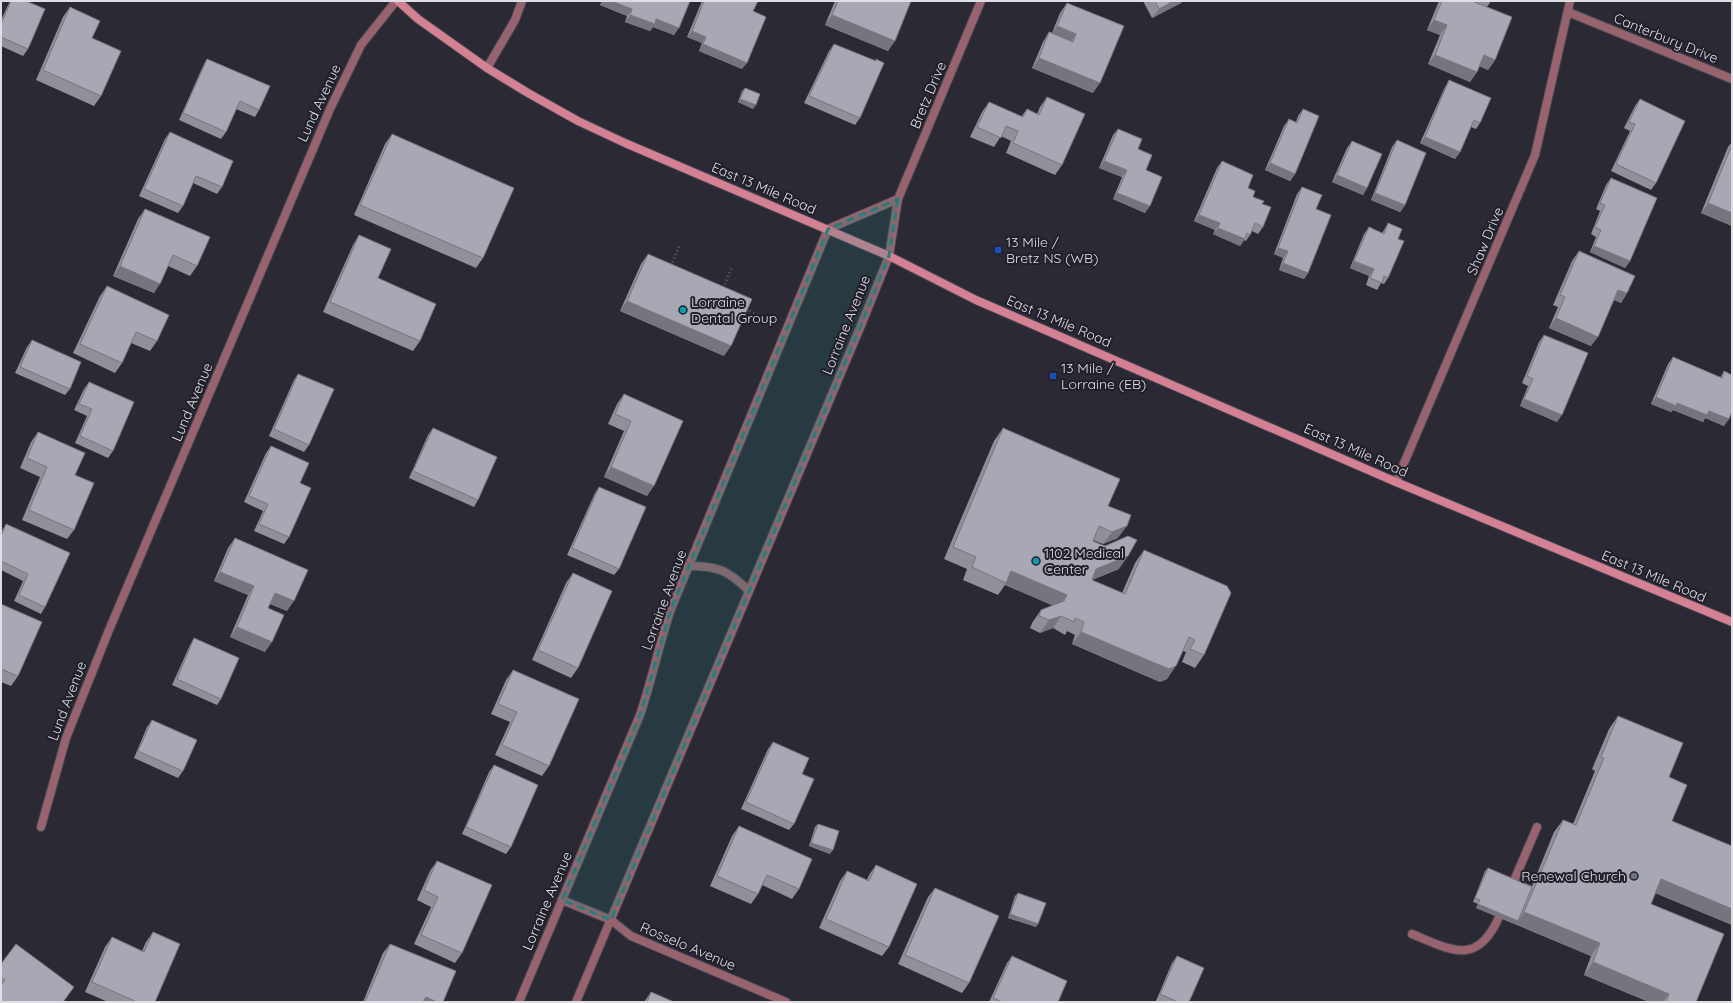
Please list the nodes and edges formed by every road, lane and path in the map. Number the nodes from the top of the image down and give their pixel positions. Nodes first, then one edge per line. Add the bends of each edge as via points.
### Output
1 (397, 1) edge
2 (522, 1) edge
3 (981, 1) edge
4 (1570, 1) edge
5 (1568, 12) junction
6 (487, 68) junction
7 (1732, 79) edge
8 (898, 199) junction
9 (828, 229) junction
10 (680, 244) dead end
11 (889, 256) junction
12 (732, 267) dead end
13 (670, 269) edge
14 (721, 291) edge
15 (745, 308) edge
16 (767, 319) dead end
17 (1396, 482) junction
18 (688, 566) junction
19 (749, 591) junction
20 (1732, 622) edge
21 (42, 827) dead end
22 (1537, 827) dead end
23 (1513, 883) edge
24 (562, 900) junction
25 (1499, 917) edge
26 (611, 920) junction
27 (1412, 934) dead end
28 (519, 1002) edge
29 (576, 1002) edge
30 (786, 1002) edge

1 - 6 main road, East 13 Mile Road
1 - 21 street, Lund Avenue via 361,45 330,109 66,738
2 - 6 street via 515,20
3 - 8 street, Bretz Drive
4 - 5 street, Shaw Drive
5 - 7 street, Canterbury Drive
5 - 17 street, Shaw Drive via 1535,156
6 - 9 main road, East 13 Mile Road via 578,121
8 - 9 street
8 - 11 street, Bretz Drive
9 - 11 main road, East 13 Mile Road
9 - 18 street, Lorraine Avenue
10 - 13 path
11 - 17 main road, East 13 Mile Road via 976,300
11 - 19 street, Lorraine Avenue
12 - 14 path
15 - 16 path
17 - 20 main road, East 13 Mile Road
18 - 19 street via 720,569
18 - 24 street, Lorraine Avenue via 661,636 640,715
19 - 26 street, Lorraine Avenue
22 - 23 street
24 - 26 street, Rosselo Avenue
24 - 28 street, Lorraine Avenue
25 - 27 street via 1486,940 1464,951 1452,950
26 - 29 street, Lorraine Avenue
26 - 30 street, Rosselo Avenue via 631,936

